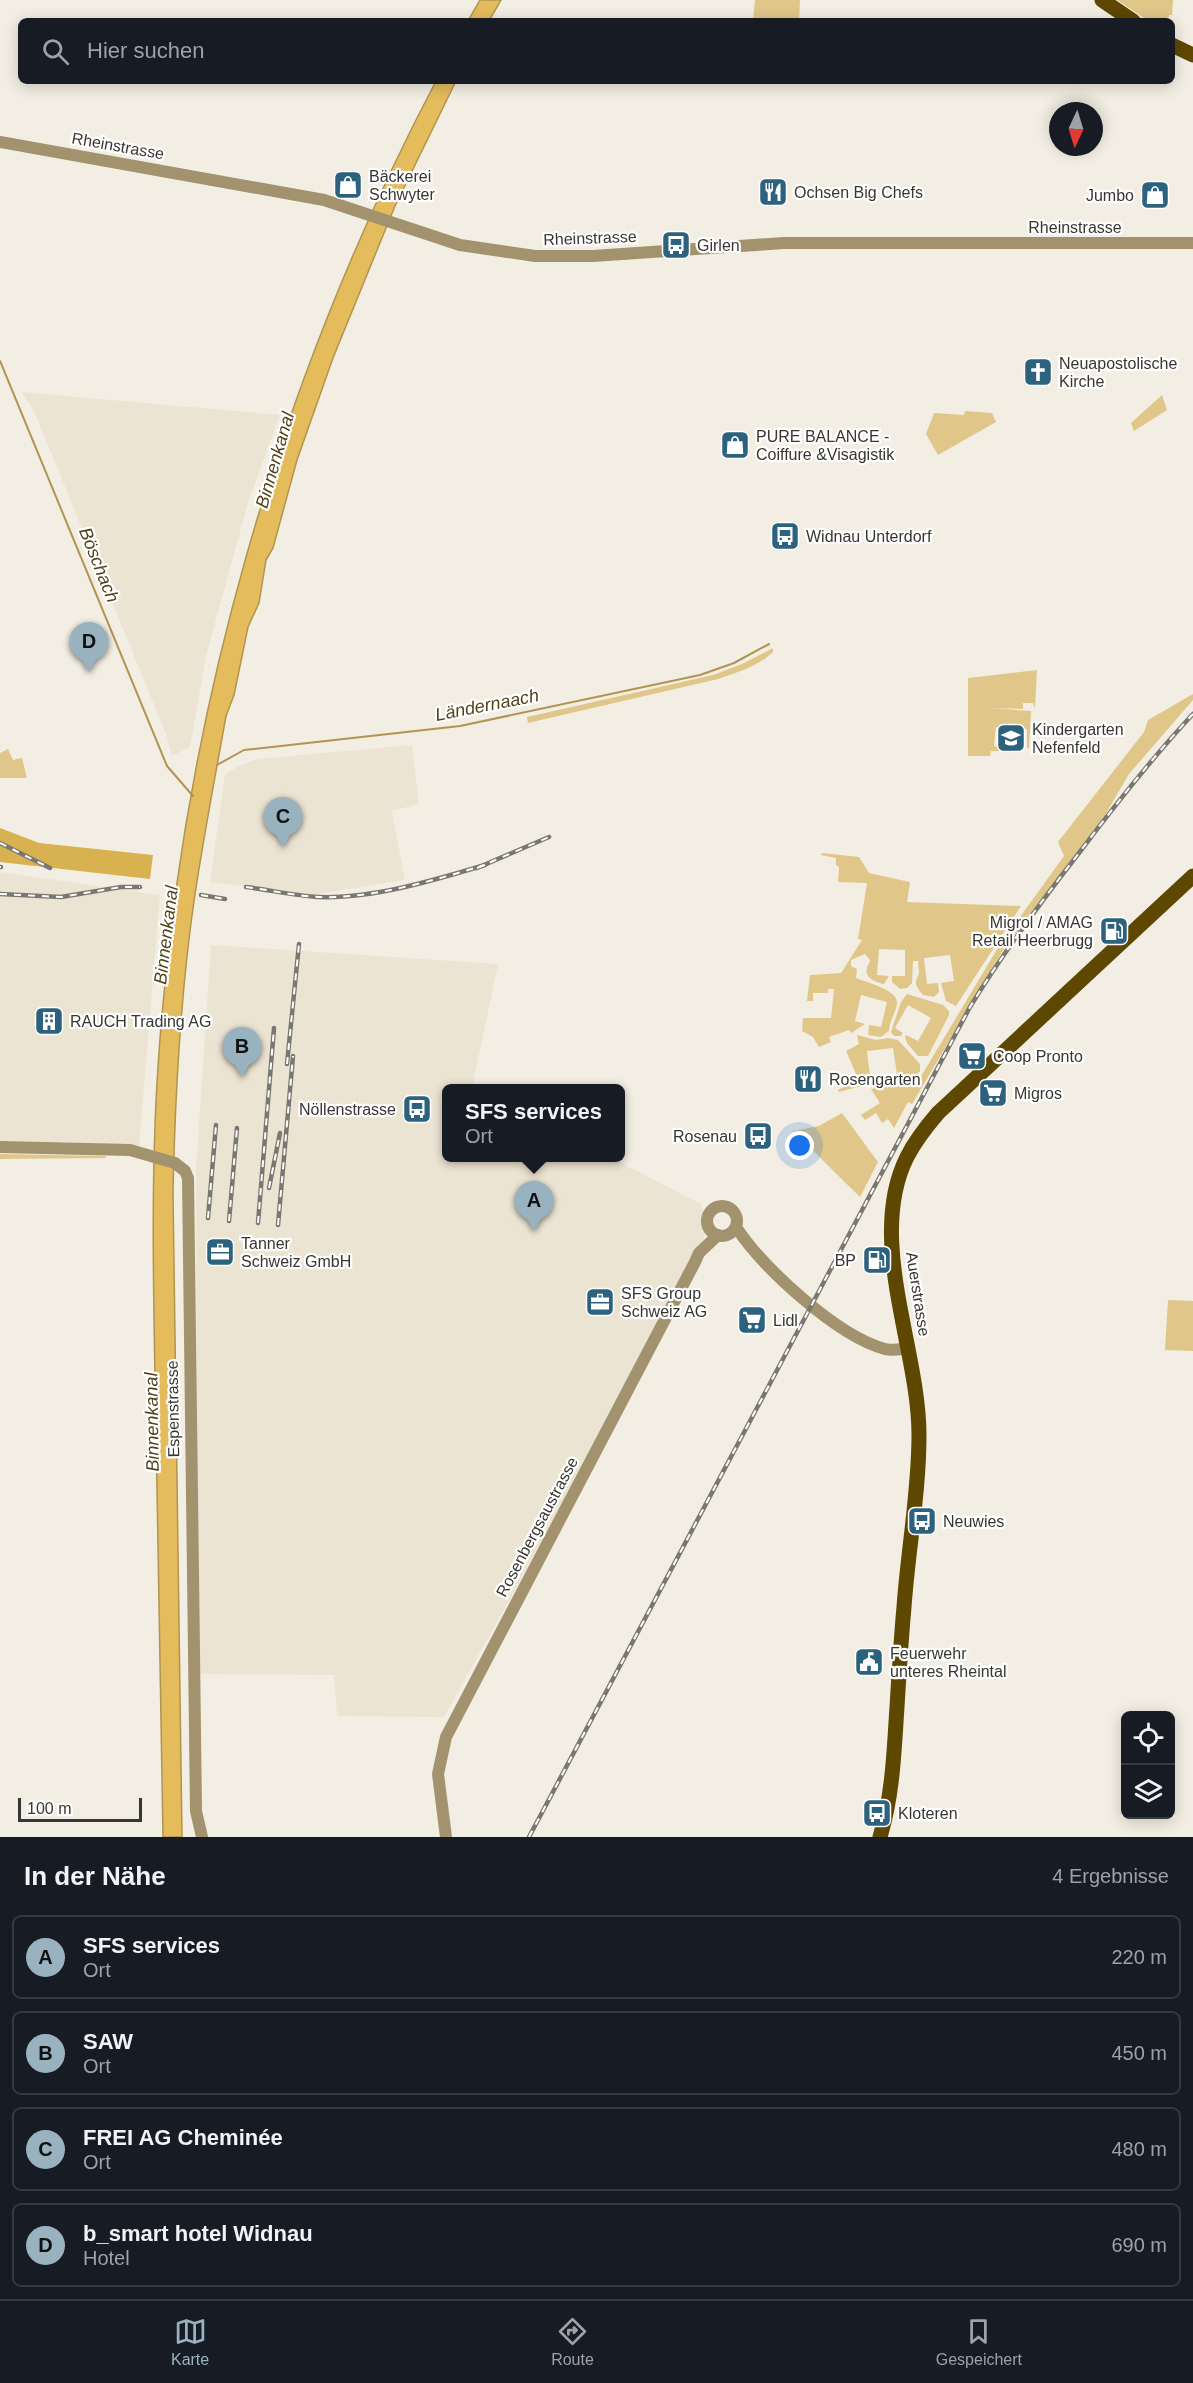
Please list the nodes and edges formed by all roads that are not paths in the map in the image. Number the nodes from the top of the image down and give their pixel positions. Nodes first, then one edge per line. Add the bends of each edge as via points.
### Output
1 (1102, 0) edge
2 (1129, 18) edge
3 (1175, 46) edge
4 (1193, 55) edge
5 (0, 142) edge
6 (1193, 243) edge
7 (1193, 876) edge
8 (0, 1147) edge
9 (708, 1226) junction
10 (727, 1232) junction
11 (699, 1253) junction
12 (908, 1348) junction
13 (446, 1831) edge
14 (202, 1837) edge
15 (454, 1837) edge
16 (880, 1837) edge

1 - 2 main road
3 - 4 main road
5 - 6 street, Rheinstrasse via 313,198 470,247 520,254 558,257 784,243
7 - 12 main road, Auerstrasse via 938,1113 919,1136 899,1179 892,1218 895,1269
8 - 14 street, Espenstrasse via 114,1149 171,1161 185,1171 189,1187 196,1800
9 - 10 street
9 - 10 street via 710,1212 723,1206 733,1211 737,1221
9 - 11 street, Rosenbergsaustrasse
10 - 11 street, Rosenbergsaustrasse
10 - 12 street via 844,1328 886,1349
11 - 13 street, Rosenbergsaustrasse via 446,1737 438,1774
12 - 16 main road, Auerstrasse via 918,1415 918,1474 904,1604 894,1766
13 - 15 street, Rosenbergsaustrasse

